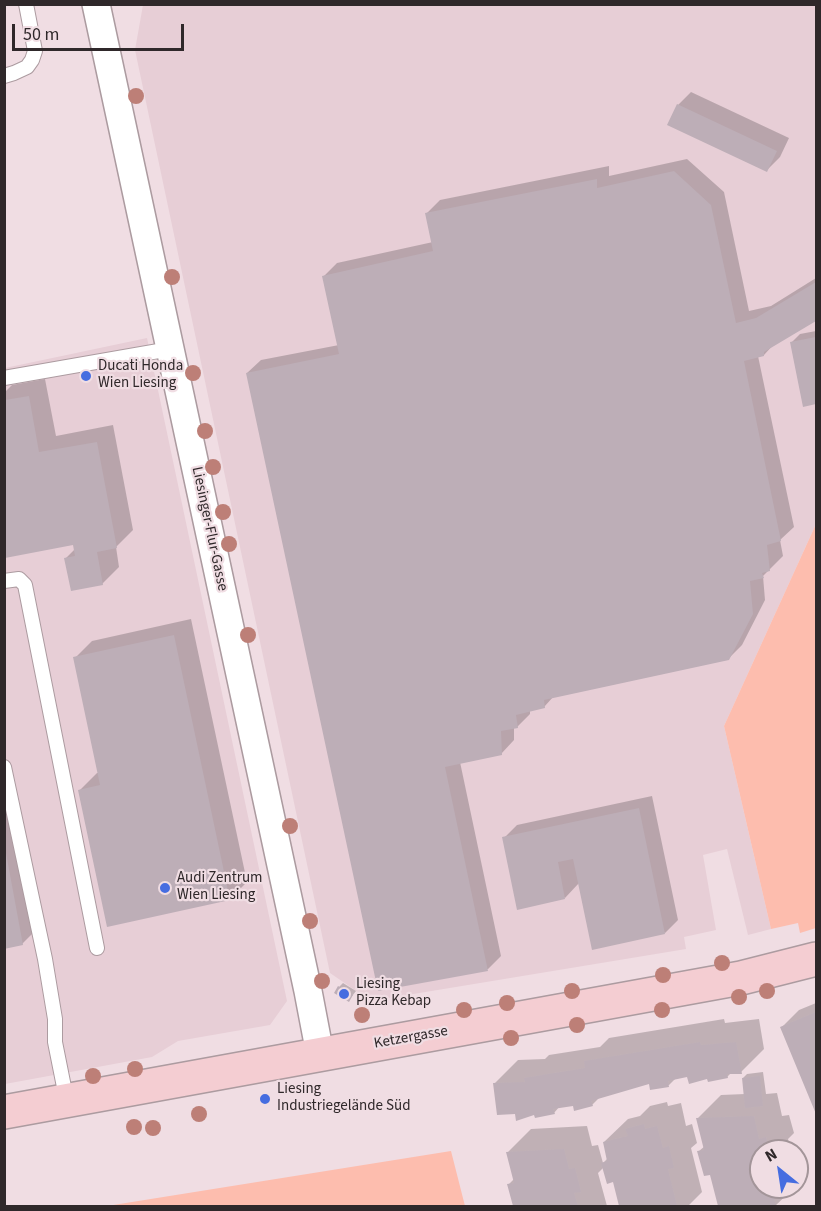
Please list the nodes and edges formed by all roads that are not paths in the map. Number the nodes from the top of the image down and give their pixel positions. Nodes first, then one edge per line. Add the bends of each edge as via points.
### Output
1 (26, 4) edge
2 (96, 4) edge
3 (4, 76) edge
4 (170, 349) junction
5 (4, 378) edge
6 (4, 581) edge
7 (4, 767) edge
8 (98, 948) dead end
9 (816, 959) edge
10 (320, 1054) junction
11 (67, 1102) junction
12 (4, 1112) edge

1 - 3 lane via 35,51 27,67
2 - 4 street, Liesinger-Flur-Gasse
4 - 5 lane
4 - 10 street, Liesinger-Flur-Gasse
6 - 8 lane via 19,579 25,585
7 - 11 lane via 45,959
9 - 10 main road, Ketzergasse via 741,978
10 - 11 main road, Ketzergasse
11 - 12 main road, Ketzergasse

